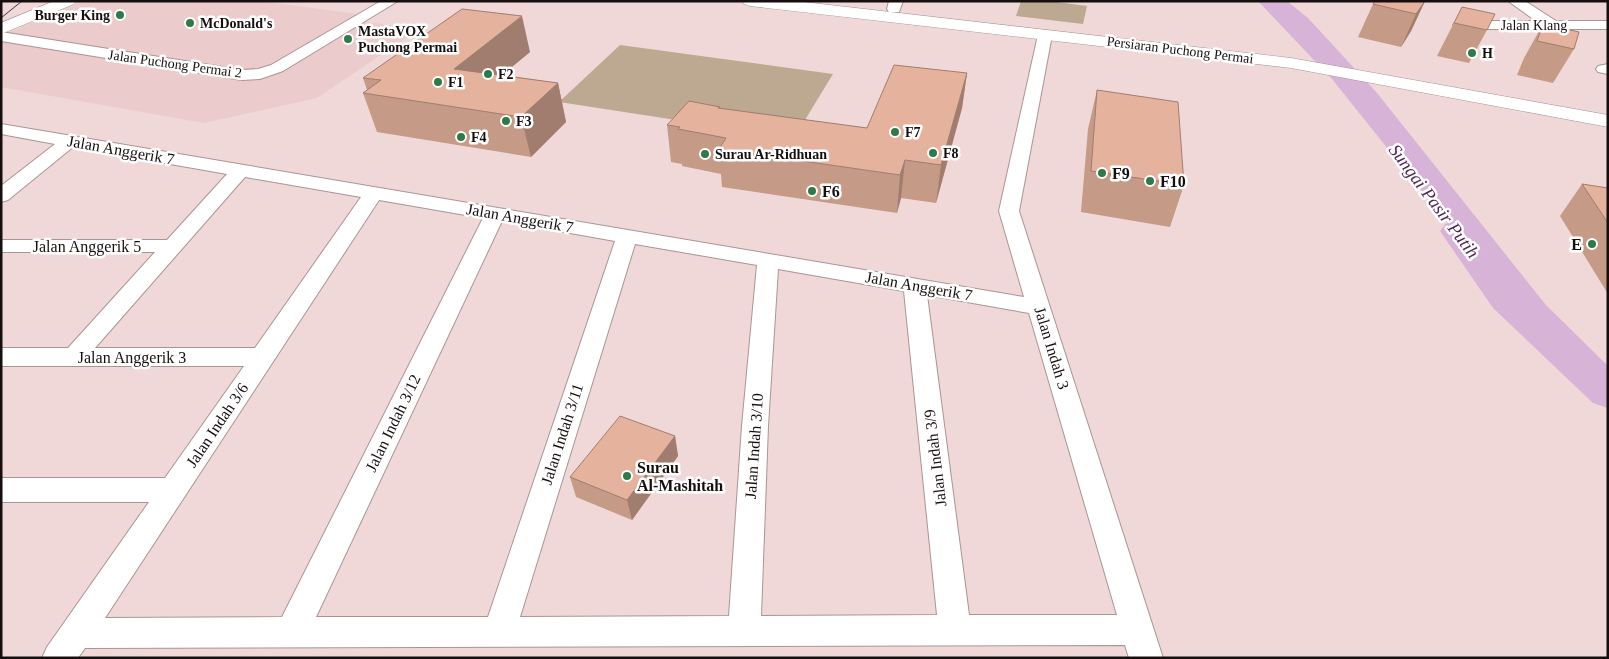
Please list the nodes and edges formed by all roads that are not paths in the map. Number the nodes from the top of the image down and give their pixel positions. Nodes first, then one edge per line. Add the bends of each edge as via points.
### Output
1 (34, 1) edge
2 (68, 1) edge
3 (391, 1) edge
4 (750, 1) edge
5 (826, 1) edge
6 (1515, 1) edge
7 (895, 5) edge
8 (927, 5) dead end
9 (845, 12) junction
10 (1, 14) edge
11 (963, 19) junction
12 (1460, 24) edge
13 (1553, 25) junction
14 (1608, 25) edge
15 (1, 29) edge
16 (1114, 33) junction
17 (1045, 34) junction
18 (1, 36) edge
19 (1366, 71) junction
20 (1608, 107) edge
21 (1608, 121) edge
22 (1, 129) edge
23 (69, 141) junction
24 (241, 170) junction
25 (374, 193) junction
26 (1, 196) edge
27 (495, 214) junction
28 (627, 236) junction
29 (1, 246) edge
30 (173, 246) junction
31 (768, 261) junction
32 (915, 286) junction
33 (1039, 307) junction
34 (1, 357) edge
35 (74, 357) junction
36 (263, 357) junction
37 (1, 490) edge
38 (173, 490) junction
39 (744, 631) junction
40 (954, 631) junction
41 (292, 632) junction
42 (499, 632) junction
43 (1142, 644) edge
44 (67, 645) edge

1 - 10 street
2 - 15 street
3 - 18 street, Jalan Puchong Permai 2 via 277,68 260,74 200,70
4 - 9 street, Persiaran Puchong Permai
5 - 7 street, Persiaran Puchong Permai
6 - 13 street
7 - 9 street
7 - 11 street, Persiaran Puchong Permai
8 - 11 street
9 - 11 street, Persiaran Puchong Permai
11 - 16 street, Persiaran Puchong Permai
11 - 17 street, Persiaran Puchong Permai
11 - 17 street via 1012,24
12 - 13 street, Jalan Klang
13 - 14 street, Jalan Klang
16 - 17 street via 1059,31
16 - 19 street, Persiaran Puchong Permai via 1303,55
17 - 19 street, Persiaran Puchong Permai
17 - 33 street, Jalan Indah 3 via 1009,211
19 - 20 street, Persiaran Puchong Permai
19 - 21 street, Persiaran Puchong Permai
22 - 23 street, Jalan Anggerik 7
23 - 24 street, Jalan Anggerik 7
23 - 26 street
24 - 25 street, Jalan Anggerik 7
24 - 30 street
25 - 27 street, Jalan Anggerik 7
25 - 36 street, Jalan Indah 3/6
27 - 28 street, Jalan Anggerik 7
27 - 41 street, Jalan Indah 3/12
28 - 31 street, Jalan Anggerik 7
28 - 42 street, Jalan Indah 3/11
29 - 30 street, Jalan Anggerik 5
30 - 35 street
31 - 32 street, Jalan Anggerik 7
31 - 39 street, Jalan Indah 3/10
32 - 33 street, Jalan Anggerik 7
32 - 40 street, Jalan Indah 3/9
33 - 43 street, Jalan Indah 3
34 - 35 street, Jalan Anggerik 3
35 - 36 street, Jalan Anggerik 3
36 - 38 street, Jalan Indah 3/6
37 - 38 street
38 - 44 street, Jalan Indah 3/6
39 - 40 street
39 - 42 street
40 - 43 street
41 - 42 street
41 - 44 street

